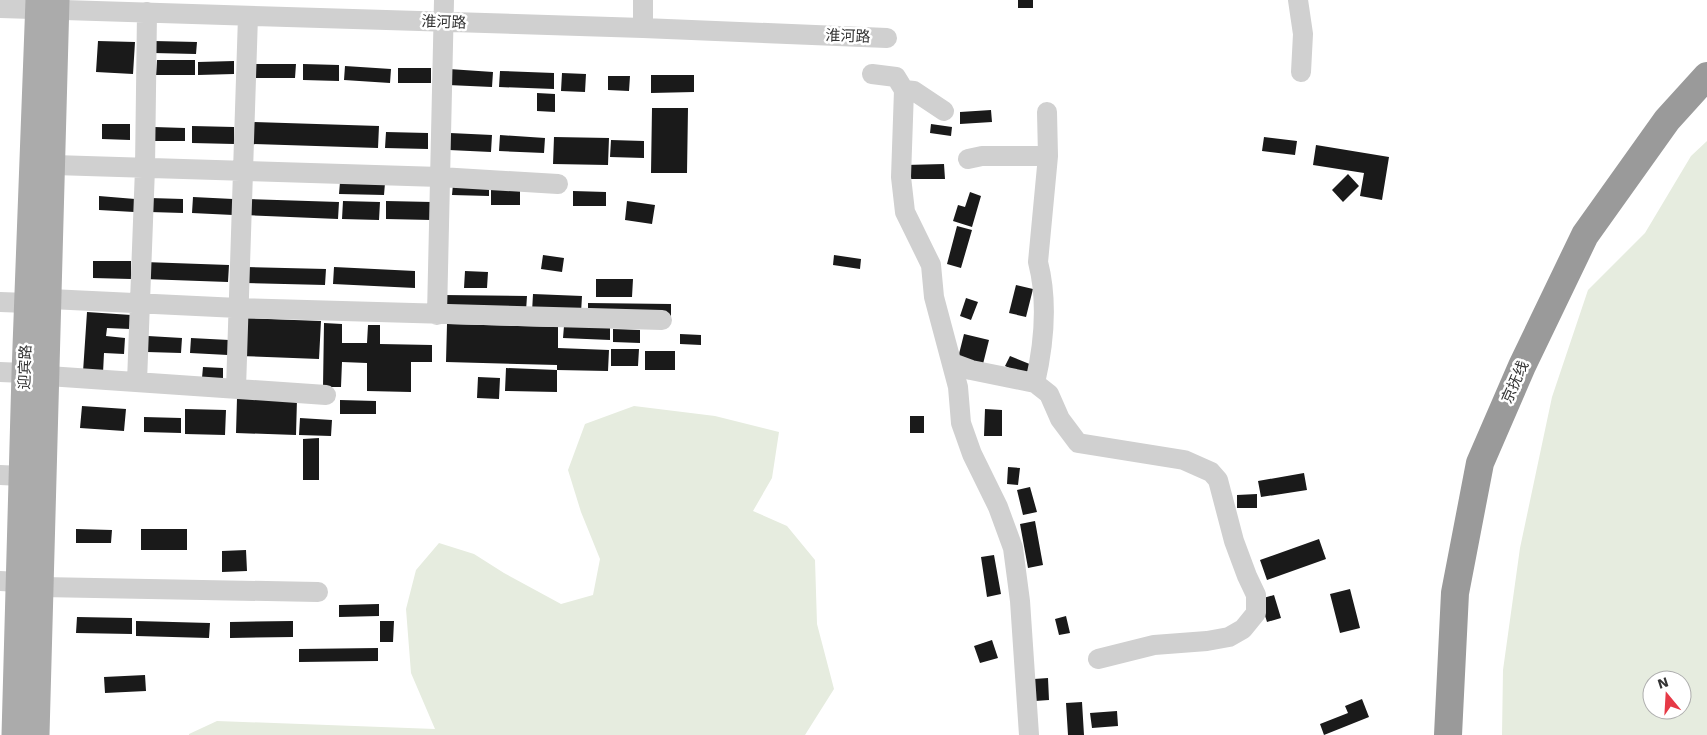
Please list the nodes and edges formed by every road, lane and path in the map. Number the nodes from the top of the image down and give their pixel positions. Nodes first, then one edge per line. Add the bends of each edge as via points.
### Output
1 (444, 0) edge
2 (643, 0) edge
3 (1298, 0) edge
4 (47, 5) edge
5 (0, 8) edge
6 (147, 12) junction
7 (248, 16) junction
8 (444, 22) junction
9 (643, 28) junction
10 (887, 38) dead end
11 (1301, 72) dead end
12 (872, 74) dead end
13 (1707, 76) edge
14 (904, 90) junction
15 (944, 111) dead end
16 (1047, 112) dead end
17 (1048, 156) junction
18 (968, 159) dead end
19 (54, 165) junction
20 (145, 168) junction
21 (244, 171) junction
22 (440, 177) junction
23 (558, 184) dead end
24 (38, 301) junction
25 (0, 302) edge
26 (140, 303) junction
27 (238, 308) junction
28 (436, 315) junction
29 (662, 320) dead end
30 (952, 363) junction
31 (24, 374) edge
32 (138, 382) junction
33 (1035, 383) junction
34 (236, 389) junction
35 (326, 395) dead end
36 (11, 475) edge
37 (20, 584) edge
38 (318, 592) dead end
39 (1098, 659) dead end
40 (14, 735) edge
41 (37, 735) edge
42 (1029, 735) edge
43 (1448, 735) edge

1 - 8 street
2 - 9 street
3 - 11 street via 1303,34
4 - 5 street, 淮河路
4 - 6 street, 淮河路
4 - 19 main road, 迎宾路
4 - 24 main road, 迎宾路
6 - 7 street, 淮河路
6 - 20 street
7 - 8 street, 淮河路
7 - 21 street
8 - 9 street, 淮河路
8 - 22 street
9 - 10 street, 淮河路
12 - 14 street via 896,77
13 - 43 highway, 京抚线 via 1667,120 1585,235 1480,463 1455,593
14 - 15 street via 914,91
14 - 30 street via 901,177 905,212 931,265 934,298
16 - 17 street
17 - 18 street
17 - 33 street via 1038,262 1043,297 1042,354
19 - 20 street
19 - 24 main road, 迎宾路
20 - 21 street
20 - 26 street
21 - 22 street
21 - 27 street
22 - 23 street
22 - 28 street
24 - 25 street
24 - 26 street
24 - 31 main road, 迎宾路
26 - 27 street
26 - 32 street
27 - 28 street
27 - 34 street
28 - 29 street
30 - 33 street
30 - 42 street via 958,387 960,423 1013,548
31 - 32 street
31 - 36 main road, 迎宾路
31 - 37 main road, 迎宾路
32 - 34 street
33 - 39 street via 1049,394 1060,419 1078,443 1184,460 1210,472 1218,480 1234,541 1256,596 1256,613 1243,629 1229,636 1154,645
34 - 35 street
36 - 37 main road, 迎宾路
37 - 38 street
37 - 40 main road, 迎宾路
37 - 41 main road, 迎宾路

